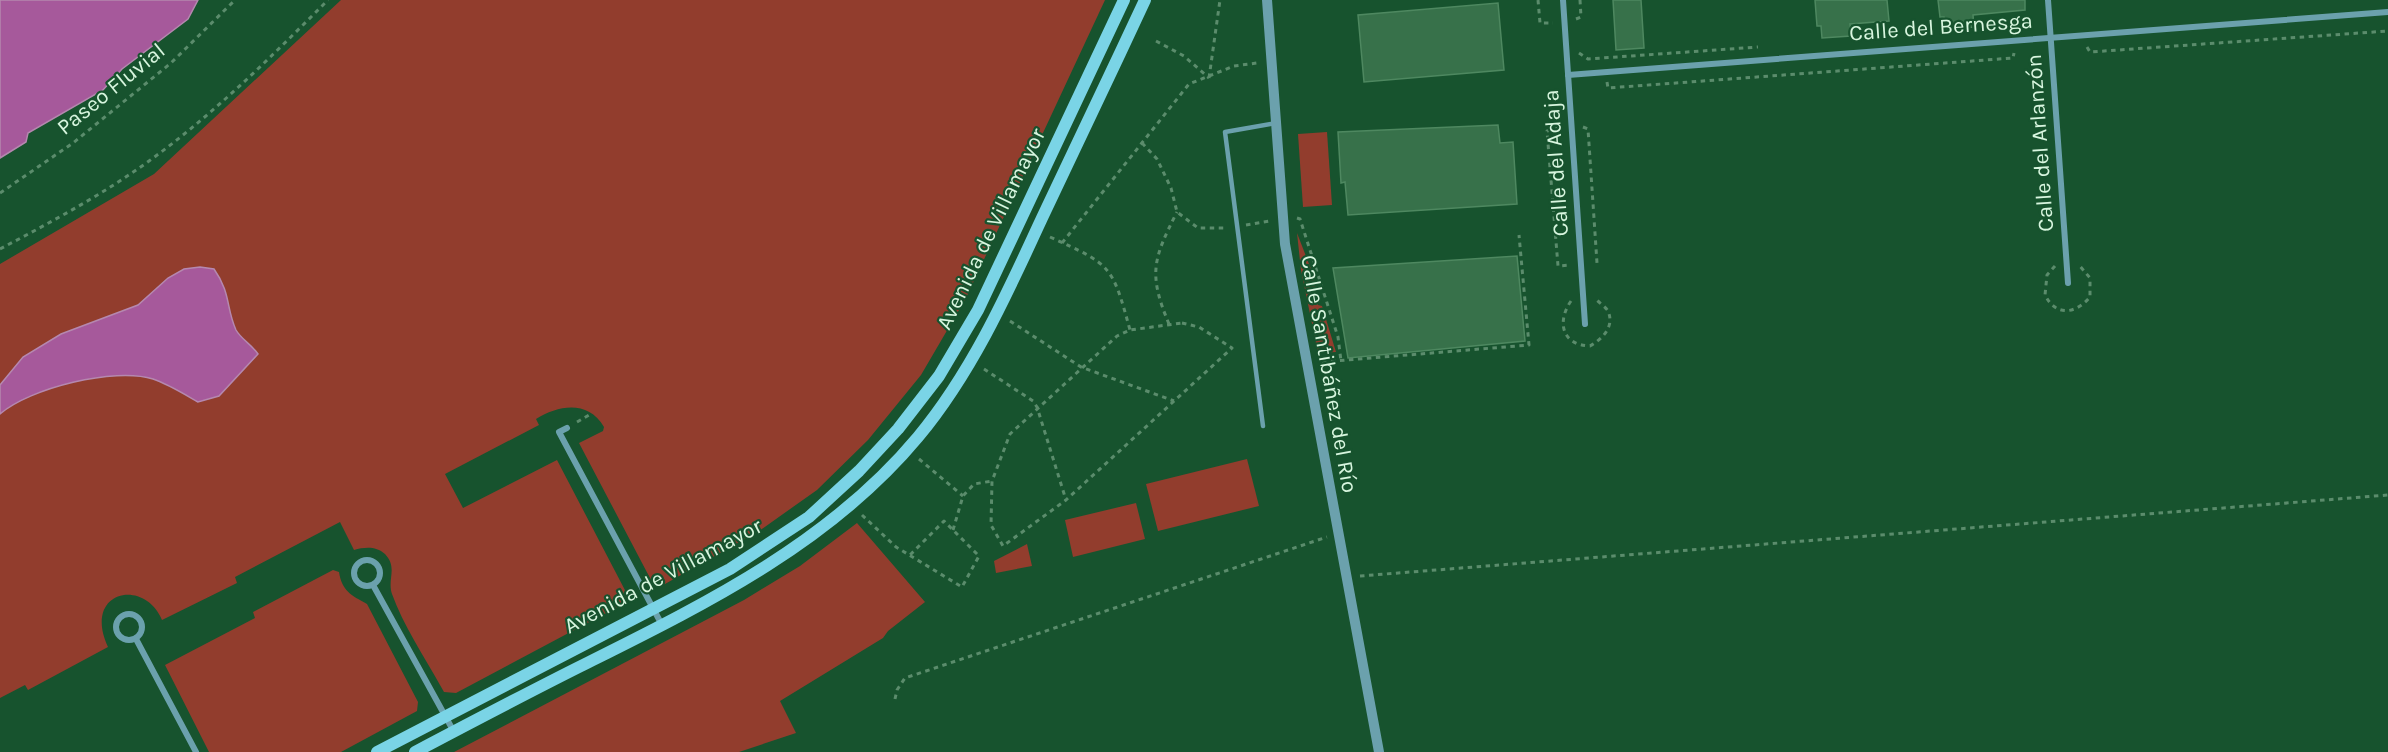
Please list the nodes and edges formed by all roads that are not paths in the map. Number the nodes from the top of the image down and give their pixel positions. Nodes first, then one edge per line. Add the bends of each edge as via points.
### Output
1 (1124, 0) edge
2 (1145, 0) edge
3 (1267, 0) edge
4 (1563, 0) edge
5 (2048, 0) edge
6 (2388, 12) edge
7 (2050, 36) junction
8 (1568, 75) junction
9 (1276, 123) junction
10 (2068, 283) dead end
11 (1585, 324) dead end
12 (1263, 426) dead end
13 (567, 428) dead end
14 (373, 585) junction
15 (653, 609) junction
16 (662, 626) junction
17 (136, 639) junction
18 (445, 718) junction
19 (454, 732) junction
20 (196, 752) edge
21 (377, 752) edge
22 (415, 752) edge
23 (1379, 752) edge

1 - 15 main road, Avenida de Villamayor via 978,310 939,376 867,463 809,517 730,569
2 - 16 main road, Avenida de Villamayor via 998,314 958,382 918,437 875,483 825,527 787,554
3 - 9 street, Calle Santibáñez del Río
4 - 8 street, Calle del Adaja
5 - 7 street, Calle del Arlanzón
6 - 7 street, Calle del Bernesga
7 - 8 street, Calle del Bernesga
7 - 10 street, Calle del Arlanzón
8 - 11 street, Calle del Adaja
9 - 12 lane via 1225,132
9 - 23 street, Calle Santibáñez del Río via 1285,244
13 - 15 street via 560,432
14 - 14 street via 380,569 365,560 356,564 356,582 364,587
14 - 18 street
15 - 16 street
15 - 18 main road, Avenida de Villamayor
16 - 19 main road, Avenida de Villamayor
17 - 17 street via 142,632 136,615 119,618 118,636
17 - 20 street
18 - 19 street
18 - 21 main road, Avenida de Villamayor
19 - 22 main road, Avenida de Villamayor

